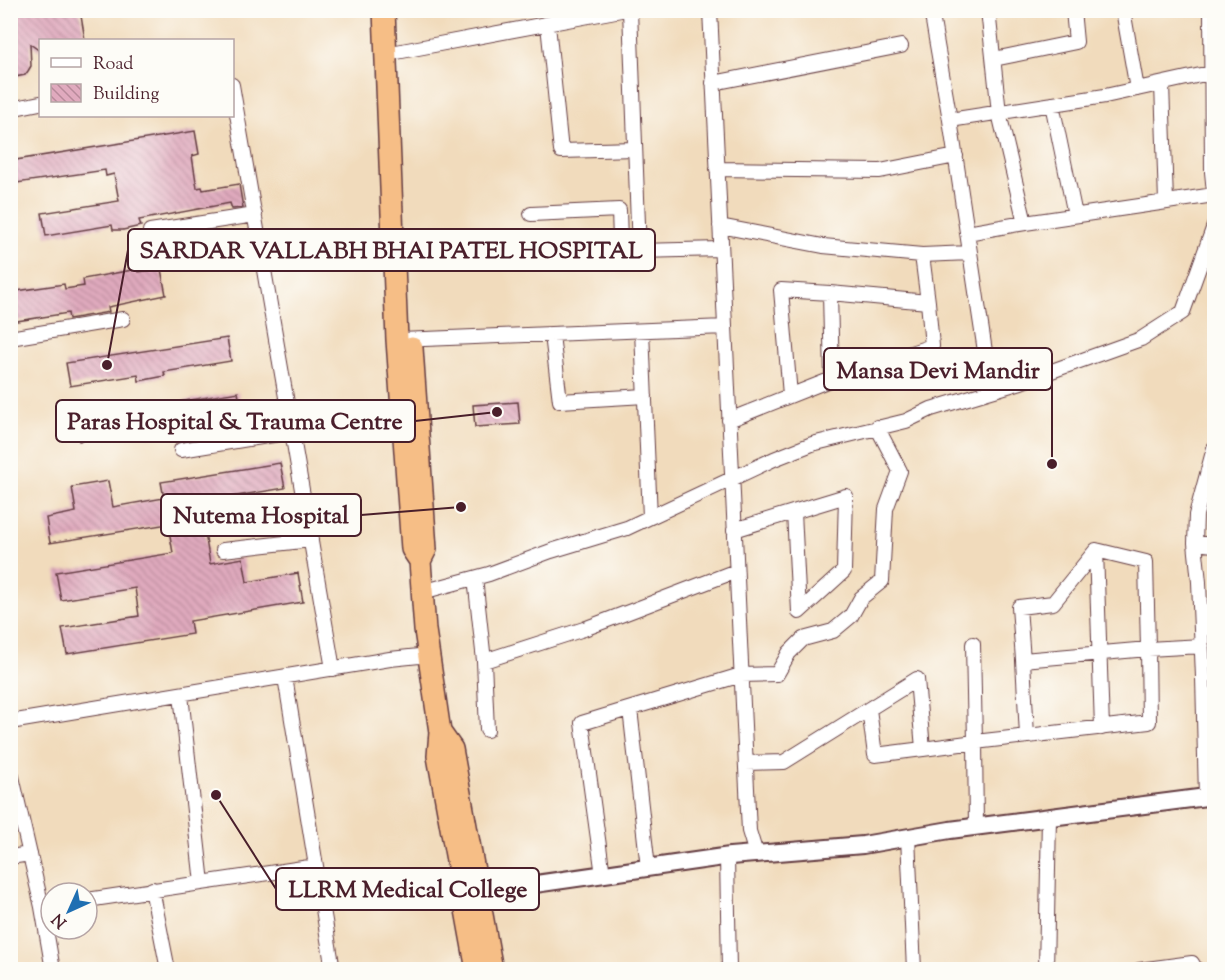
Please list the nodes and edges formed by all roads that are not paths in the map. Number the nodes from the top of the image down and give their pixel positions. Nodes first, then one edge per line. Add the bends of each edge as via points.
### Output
1 (384, 10) edge
2 (398, 10) edge
3 (621, 10) edge
4 (630, 10) edge
5 (710, 10) edge
6 (931, 10) edge
7 (988, 10) edge
8 (1074, 10) edge
9 (1123, 10) edge
10 (1211, 10) edge
11 (548, 25) junction
12 (901, 46) dead end
13 (393, 53) junction
14 (994, 59) junction
15 (1213, 72) edge
16 (713, 83) junction
17 (1162, 84) junction
18 (1137, 89) junction
19 (234, 96) edge
20 (39, 103) edge
21 (1052, 104) junction
22 (10, 109) edge
23 (999, 112) junction
24 (950, 120) junction
25 (635, 149) junction
26 (956, 156) junction
27 (717, 169) junction
28 (1215, 193) edge
29 (1166, 202) junction
30 (531, 214) dead end
31 (255, 215) junction
32 (1075, 216) junction
33 (1025, 223) junction
34 (720, 226) junction
35 (1215, 226) edge
36 (150, 231) dead end
37 (967, 232) junction
38 (639, 239) junction
39 (721, 249) junction
40 (970, 253) junction
41 (922, 255) junction
42 (830, 293) junction
43 (928, 302) junction
44 (123, 319) dead end
45 (725, 327) junction
46 (642, 331) junction
47 (552, 335) junction
48 (10, 338) edge
49 (404, 339) junction
50 (832, 379) junction
51 (991, 391) junction
52 (790, 395) junction
53 (645, 396) junction
54 (729, 420) junction
55 (877, 427) junction
56 (292, 432) junction
57 (1215, 448) edge
58 (181, 450) dead end
59 (1211, 474) edge
60 (732, 479) junction
61 (794, 512) junction
62 (650, 517) junction
63 (734, 530) junction
64 (311, 540) junction
65 (1195, 543) junction
66 (1215, 545) edge
67 (223, 550) dead end
68 (1096, 550) junction
69 (736, 571) junction
70 (475, 578) junction
71 (422, 592) junction
72 (973, 644) dead end
73 (1202, 646) junction
74 (1148, 649) junction
75 (1100, 653) junction
76 (429, 655) junction
77 (1023, 660) junction
78 (484, 661) junction
79 (333, 669) junction
80 (741, 675) junction
81 (285, 677) junction
82 (182, 694) junction
83 (1209, 706) edge
84 (630, 709) junction
85 (869, 709) junction
86 (10, 722) edge
87 (1102, 728) junction
88 (487, 730) dead end
89 (1027, 736) junction
90 (975, 742) junction
91 (923, 749) junction
92 (746, 763) junction
93 (10, 768) edge
94 (1210, 796) edge
95 (1049, 817) junction
96 (976, 826) junction
97 (908, 837) junction
98 (30, 854) junction
99 (756, 854) junction
100 (728, 856) junction
101 (10, 857) edge
102 (316, 866) junction
103 (648, 868) junction
104 (603, 874) junction
105 (39, 883) edge
106 (202, 883) junction
107 (152, 889) junction
108 (470, 894) junction
109 (99, 898) edge
110 (50, 941) edge
111 (53, 969) edge
112 (168, 969) edge
113 (333, 969) edge
114 (477, 969) edge
115 (492, 969) edge
116 (729, 969) edge
117 (914, 969) edge
118 (1046, 969) edge
119 (1139, 969) edge
120 (1196, 969) edge

1 - 13 highway
2 - 13 highway
3 - 11 street
4 - 25 street
5 - 16 street
6 - 24 street
7 - 14 street
8 - 14 street via 1076,42
9 - 18 street
10 - 15 street
11 - 13 street
11 - 25 street via 561,151
12 - 16 street
13 - 49 highway
14 - 23 street
15 - 17 street
15 - 28 street
16 - 27 street
17 - 18 street
17 - 29 street
18 - 21 street
19 - 31 street
20 - 22 street
21 - 23 street
21 - 32 street
23 - 24 street
23 - 33 street
24 - 26 street
25 - 38 street
26 - 27 street via 880,171
26 - 37 street
27 - 34 street
28 - 29 street
29 - 32 street
30 - 38 street via 619,210 620,241
31 - 36 street
31 - 56 street
32 - 33 street
33 - 37 street
34 - 39 street
34 - 41 street via 823,246
35 - 51 street via 1184,312 1141,339
37 - 40 street
38 - 39 street via 639,251
39 - 45 street
40 - 41 street
40 - 51 street
41 - 43 street
42 - 43 street
42 - 50 street
42 - 52 street via 781,290
43 - 50 street via 932,346
44 - 48 street
45 - 46 street
45 - 54 street
46 - 47 street
46 - 53 street
47 - 49 street
47 - 53 street via 560,401
49 - 71 highway via 412,549 420,561
50 - 52 street
51 - 55 street via 906,421
52 - 54 street
53 - 62 street
54 - 60 street
55 - 60 street via 812,444
55 - 80 street via 900,471 886,509 882,581 861,598 852,616 833,631 803,639 777,674
56 - 58 street
56 - 64 street
57 - 59 street
59 - 65 street via 1196,516
60 - 62 street
60 - 63 street
61 - 61 street via 846,496 844,571 800,612
61 - 63 street
62 - 70 street
63 - 69 street
64 - 67 street
64 - 79 street
65 - 66 street
65 - 73 street
68 - 74 street via 1146,562
68 - 75 street
68 - 77 street via 1053,603 1019,608
69 - 78 street via 584,629
69 - 80 street
70 - 71 street
70 - 78 street
71 - 76 highway
72 - 90 street
73 - 74 street
73 - 83 street
74 - 75 street
74 - 87 street via 1149,722
75 - 77 street
75 - 87 street
76 - 79 street
76 - 108 highway via 440,732 438,756
77 - 89 street
78 - 88 street
79 - 81 street
80 - 84 street
80 - 92 street
81 - 82 street
81 - 102 street
82 - 86 street
82 - 106 street
83 - 94 street
84 - 103 street
84 - 104 street via 582,723
85 - 91 street via 875,755
85 - 91 street via 917,679
85 - 92 street via 784,762
87 - 89 street
89 - 90 street
90 - 91 street
90 - 96 street
92 - 99 street via 749,831
93 - 98 street
94 - 95 street
95 - 96 street
95 - 118 street
96 - 97 street
97 - 99 street
97 - 117 street
98 - 101 street
98 - 105 street
99 - 100 street
100 - 103 street
100 - 116 street
102 - 106 street
102 - 113 street
103 - 104 street
104 - 108 street
106 - 107 street
107 - 109 street
107 - 112 street
108 - 114 highway
108 - 115 highway
110 - 111 street
119 - 120 street via 1192,963

